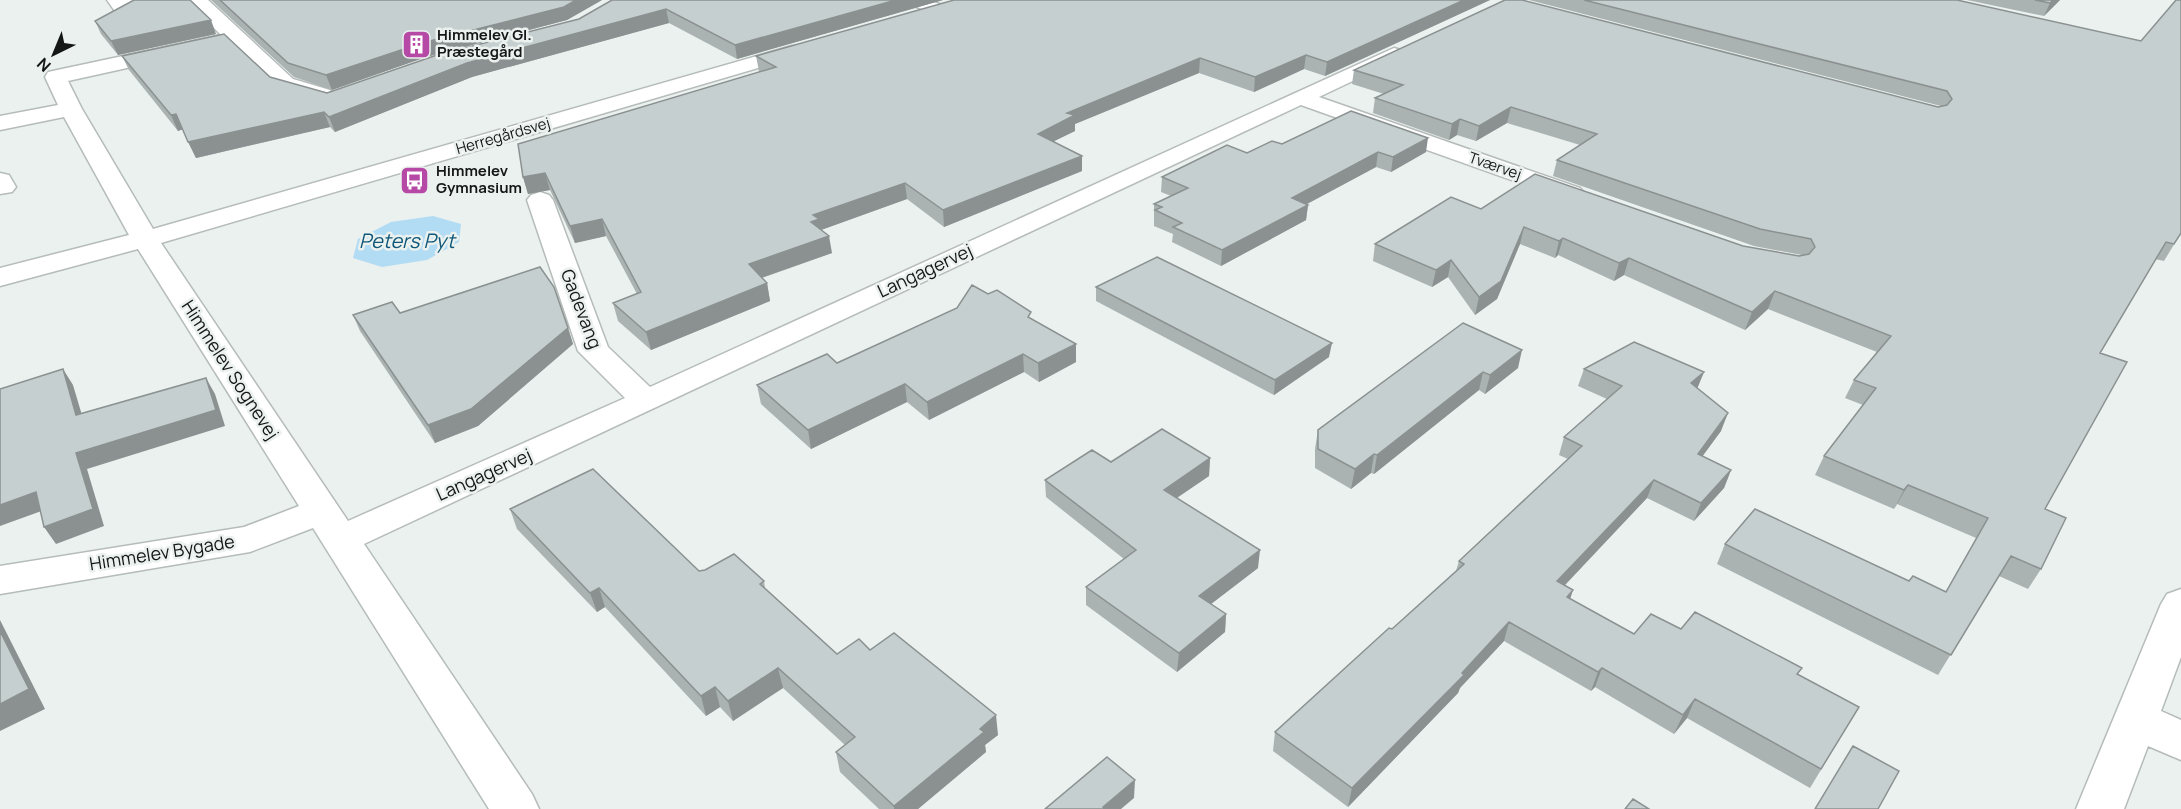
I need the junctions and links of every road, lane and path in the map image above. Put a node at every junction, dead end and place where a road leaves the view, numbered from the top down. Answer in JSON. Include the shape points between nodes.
{"nodes":[{"id":1,"x":116,"y":0,"type":"edge"},
{"id":2,"x":917,"y":0,"type":"edge"},
{"id":3,"x":904,"y":19,"type":"edge"},
{"id":4,"x":235,"y":38,"type":"junction"},
{"id":5,"x":1419,"y":42,"type":"edge"},
{"id":6,"x":824,"y":43,"type":"edge"},
{"id":7,"x":343,"y":95,"type":"edge"},
{"id":8,"x":1301,"y":98,"type":"junction"},
{"id":9,"x":71,"y":109,"type":"junction"},
{"id":10,"x":0,"y":123,"type":"edge"},
{"id":11,"x":540,"y":200,"type":"dead end"},
{"id":12,"x":1591,"y":200,"type":"edge"},
{"id":13,"x":146,"y":239,"type":"junction"},
{"id":14,"x":0,"y":276,"type":"edge"},
{"id":15,"x":646,"y":401,"type":"junction"},
{"id":16,"x":330,"y":526,"type":"junction"},
{"id":17,"x":0,"y":580,"type":"edge"},
{"id":18,"x":2181,"y":604,"type":"edge"},
{"id":19,"x":2135,"y":719,"type":"junction"},
{"id":20,"x":2181,"y":741,"type":"edge"},
{"id":21,"x":514,"y":809,"type":"edge"},
{"id":22,"x":2100,"y":809,"type":"edge"}],
"edges":[{"from":1,"to":4,"type":"street","via":[[121,6],[198,1]]},
{"from":2,"to":3,"type":"street","via":[[949,6]]},
{"from":4,"to":7,"type":"street","via":[[285,84],[332,99]]},
{"from":4,"to":9,"type":"street","name":"Himmelev Sognevej","via":[[56,77]]},
{"from":5,"to":8,"type":"street","name":"Langagervej"},
{"from":6,"to":13,"type":"street","name":"Herregårdsvej"},
{"from":8,"to":12,"type":"street","name":"Tværvej"},
{"from":8,"to":15,"type":"street","name":"Langagervej"},
{"from":9,"to":10,"type":"street"},
{"from":9,"to":13,"type":"street","name":"Himmelev Sognevej"},
{"from":11,"to":15,"type":"street","name":"Gadevang","via":[[594,351]]},
{"from":13,"to":14,"type":"street","name":"Herregårdsvej"},
{"from":13,"to":16,"type":"street","name":"Himmelev Sognevej"},
{"from":15,"to":16,"type":"street","name":"Langagervej"},
{"from":16,"to":17,"type":"street","name":"Himmelev Bygade"},
{"from":16,"to":21,"type":"street","name":"Himmelev Sognevej"},
{"from":18,"to":19,"type":"street"},
{"from":19,"to":20,"type":"street"},
{"from":19,"to":22,"type":"street"}]}
